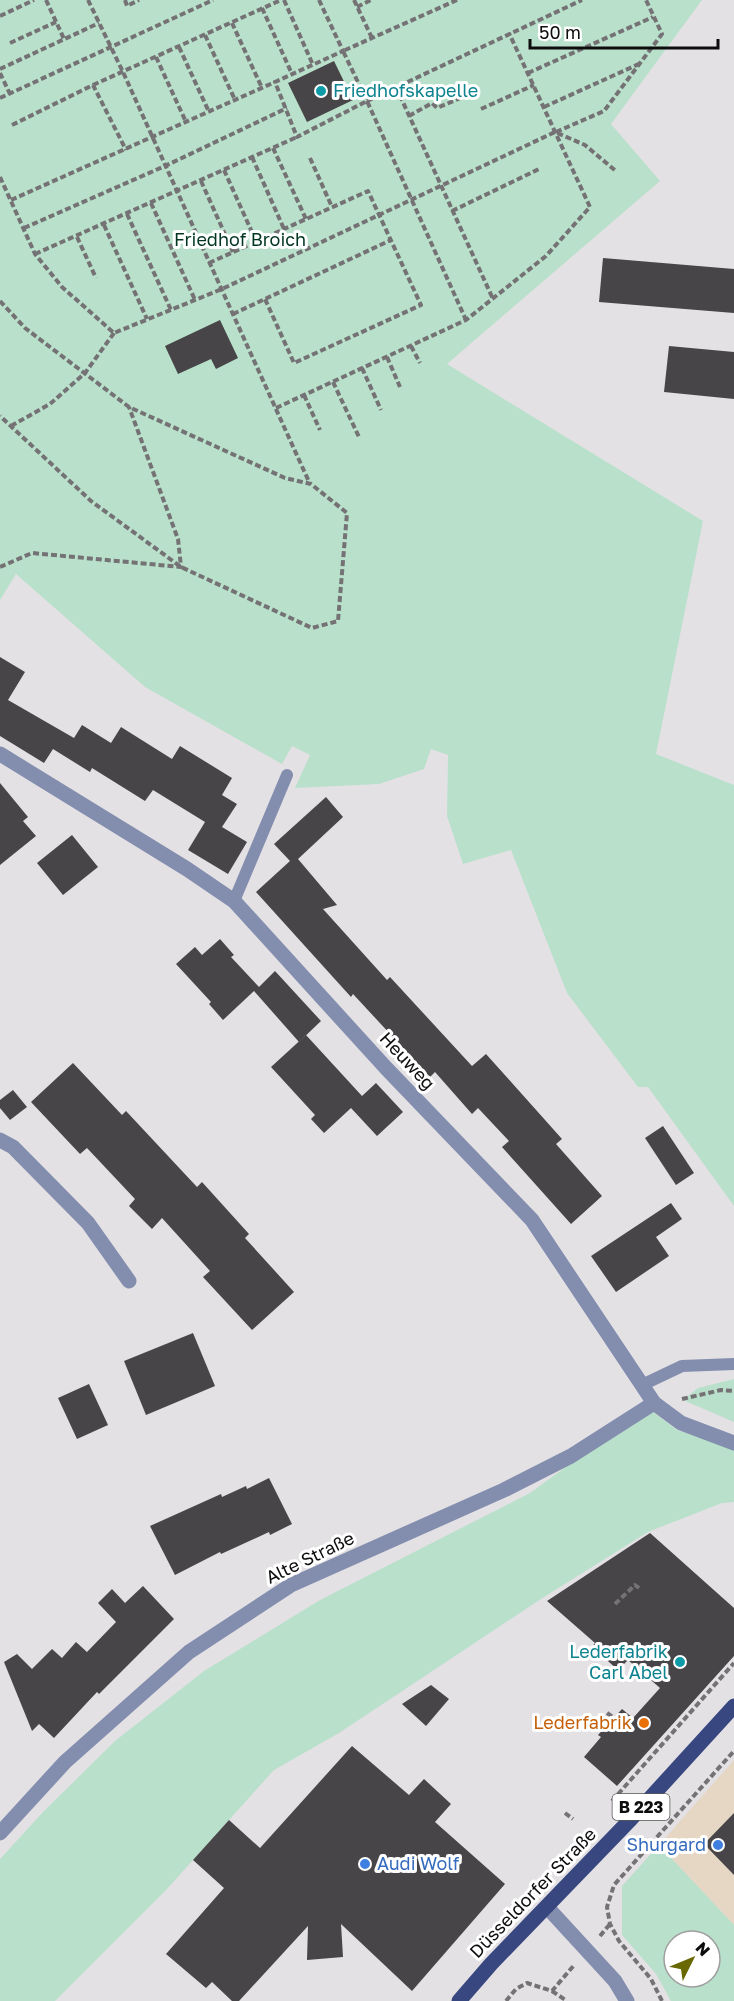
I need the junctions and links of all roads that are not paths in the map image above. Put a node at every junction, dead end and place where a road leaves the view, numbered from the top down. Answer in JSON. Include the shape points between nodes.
{"nodes":[{"id":1,"x":0,"y":754,"type":"edge"},
{"id":2,"x":287,"y":775,"type":"dead end"},
{"id":3,"x":234,"y":901,"type":"junction"},
{"id":4,"x":0,"y":1140,"type":"edge"},
{"id":5,"x":129,"y":1281,"type":"dead end"},
{"id":6,"x":734,"y":1364,"type":"edge"},
{"id":7,"x":642,"y":1385,"type":"junction"},
{"id":8,"x":654,"y":1403,"type":"junction"},
{"id":9,"x":734,"y":1443,"type":"edge"},
{"id":10,"x":734,"y":1706,"type":"edge"},
{"id":11,"x":0,"y":1833,"type":"edge"},
{"id":12,"x":547,"y":1907,"type":"junction"},
{"id":13,"x":459,"y":2001,"type":"edge"},
{"id":14,"x":627,"y":2001,"type":"edge"}],
"edges":[{"from":1,"to":3,"type":"street","name":"Heuweg"},
{"from":2,"to":3,"type":"lane"},
{"from":3,"to":7,"type":"street","name":"Heuweg","via":[[532,1220]]},
{"from":4,"to":5,"type":"street","via":[[13,1147],[88,1223]]},
{"from":6,"to":7,"type":"lane","via":[[682,1366]]},
{"from":7,"to":8,"type":"street","name":"Heuweg"},
{"from":8,"to":9,"type":"street","name":"Heuweg","via":[[681,1423]]},
{"from":8,"to":11,"type":"street","name":"Alte Straße","via":[[571,1456],[291,1586],[198,1646],[65,1762]]},
{"from":10,"to":12,"type":"main road","name":"Düsseldorfer Straße","number":"B 223"},
{"from":12,"to":13,"type":"main road","name":"Düsseldorfer Straße","number":"B 223"},
{"from":12,"to":14,"type":"street","via":[[615,1981]]}]}
